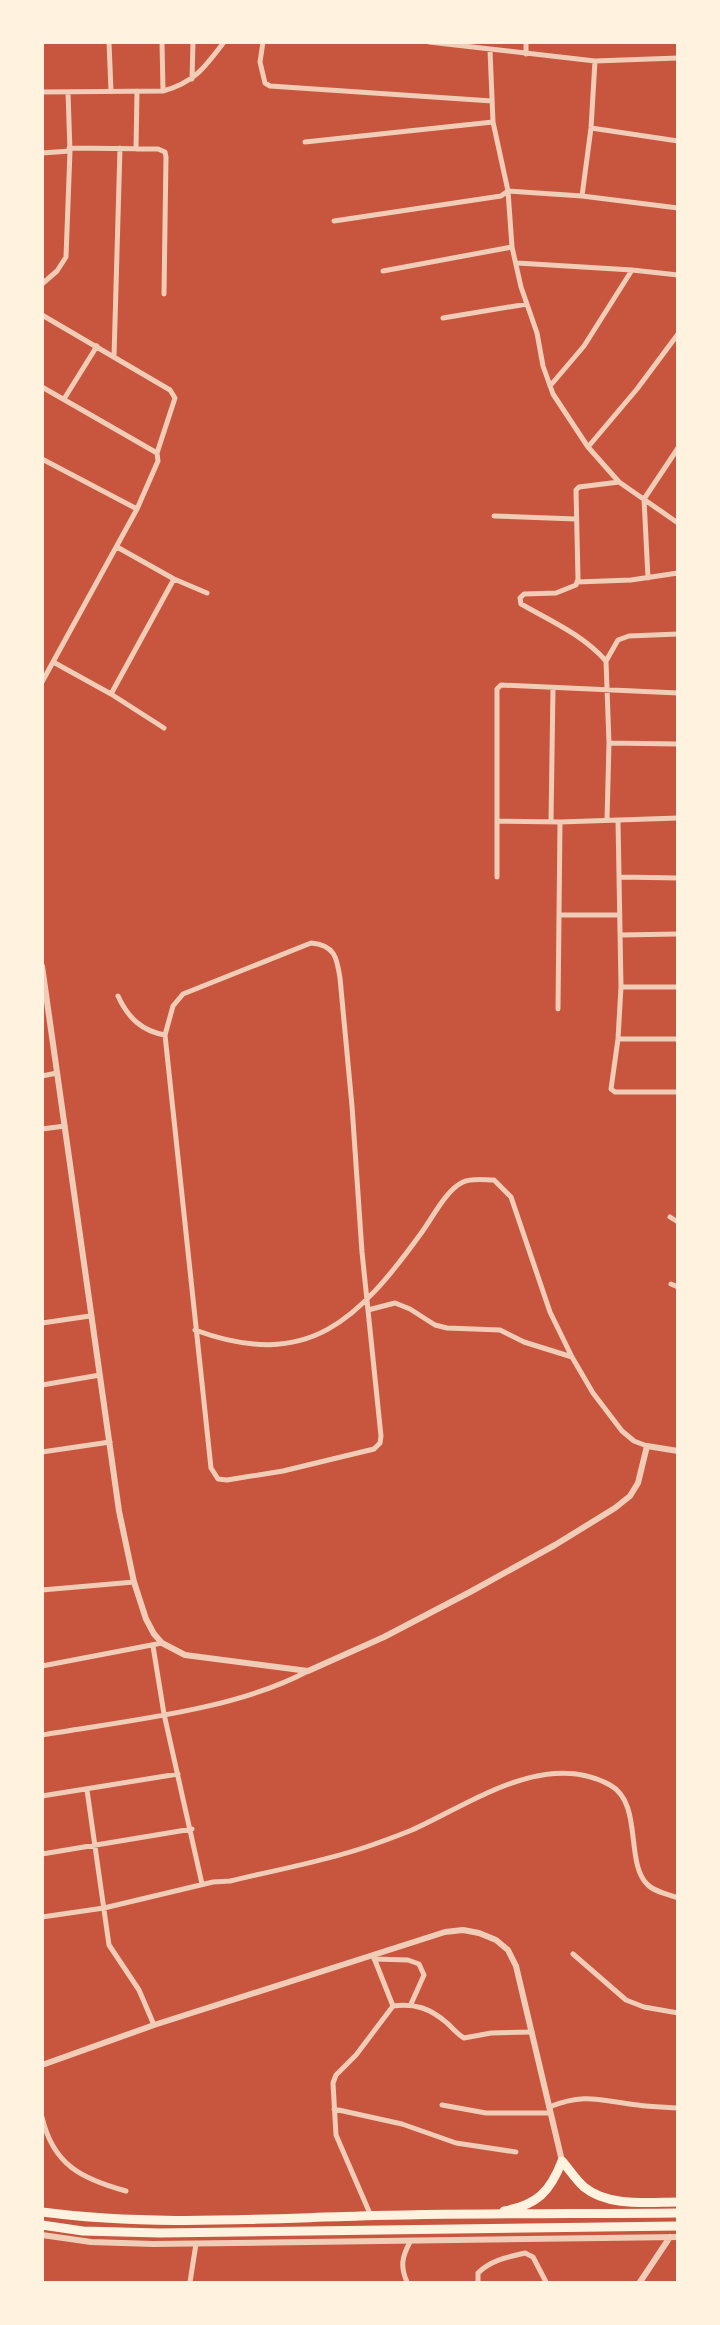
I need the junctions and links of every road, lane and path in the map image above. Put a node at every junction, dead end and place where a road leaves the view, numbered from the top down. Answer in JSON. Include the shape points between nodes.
{"nodes":[{"id":1,"x":108,"y":42,"type":"edge"},
{"id":2,"x":162,"y":42,"type":"edge"},
{"id":3,"x":193,"y":42,"type":"edge"},
{"id":4,"x":224,"y":42,"type":"edge"},
{"id":5,"x":263,"y":42,"type":"edge"},
{"id":6,"x":429,"y":42,"type":"edge"},
{"id":7,"x":526,"y":42,"type":"edge"},
{"id":8,"x":490,"y":50,"type":"junction"},
{"id":9,"x":526,"y":54,"type":"junction"},
{"id":10,"x":678,"y":58,"type":"edge"},
{"id":11,"x":595,"y":61,"type":"junction"},
{"id":12,"x":192,"y":79,"type":"junction"},
{"id":13,"x":111,"y":91,"type":"junction"},
{"id":14,"x":137,"y":91,"type":"junction"},
{"id":15,"x":163,"y":91,"type":"junction"},
{"id":16,"x":42,"y":92,"type":"edge"},
{"id":17,"x":68,"y":92,"type":"junction"},
{"id":18,"x":492,"y":101,"type":"junction"},
{"id":19,"x":493,"y":122,"type":"junction"},
{"id":20,"x":590,"y":128,"type":"junction"},
{"id":21,"x":678,"y":141,"type":"edge"},
{"id":22,"x":306,"y":142,"type":"dead end"},
{"id":23,"x":120,"y":148,"type":"junction"},
{"id":24,"x":69,"y":149,"type":"junction"},
{"id":25,"x":136,"y":149,"type":"junction"},
{"id":26,"x":42,"y":153,"type":"edge"},
{"id":27,"x":508,"y":192,"type":"junction"},
{"id":28,"x":582,"y":196,"type":"junction"},
{"id":29,"x":678,"y":208,"type":"edge"},
{"id":30,"x":334,"y":221,"type":"dead end"},
{"id":31,"x":512,"y":248,"type":"junction"},
{"id":32,"x":517,"y":263,"type":"junction"},
{"id":33,"x":632,"y":270,"type":"junction"},
{"id":34,"x":383,"y":271,"type":"dead end"},
{"id":35,"x":678,"y":275,"type":"edge"},
{"id":36,"x":42,"y":284,"type":"edge"},
{"id":37,"x":164,"y":294,"type":"dead end"},
{"id":38,"x":527,"y":304,"type":"junction"},
{"id":39,"x":42,"y":315,"type":"edge"},
{"id":40,"x":443,"y":318,"type":"dead end"},
{"id":41,"x":678,"y":334,"type":"edge"},
{"id":42,"x":97,"y":346,"type":"junction"},
{"id":43,"x":114,"y":357,"type":"junction"},
{"id":44,"x":550,"y":386,"type":"junction"},
{"id":45,"x":42,"y":387,"type":"edge"},
{"id":46,"x":64,"y":398,"type":"junction"},
{"id":47,"x":588,"y":447,"type":"junction"},
{"id":48,"x":678,"y":448,"type":"edge"},
{"id":49,"x":157,"y":454,"type":"junction"},
{"id":50,"x":42,"y":459,"type":"edge"},
{"id":51,"x":619,"y":482,"type":"junction"},
{"id":52,"x":644,"y":499,"type":"junction"},
{"id":53,"x":137,"y":510,"type":"junction"},
{"id":54,"x":494,"y":516,"type":"dead end"},
{"id":55,"x":576,"y":518,"type":"junction"},
{"id":56,"x":678,"y":523,"type":"edge"},
{"id":57,"x":117,"y":547,"type":"junction"},
{"id":58,"x":678,"y":573,"type":"edge"},
{"id":59,"x":648,"y":578,"type":"junction"},
{"id":60,"x":174,"y":579,"type":"junction"},
{"id":61,"x":577,"y":582,"type":"junction"},
{"id":62,"x":207,"y":593,"type":"dead end"},
{"id":63,"x":678,"y":634,"type":"edge"},
{"id":64,"x":606,"y":661,"type":"junction"},
{"id":65,"x":55,"y":663,"type":"junction"},
{"id":66,"x":42,"y":682,"type":"edge"},
{"id":67,"x":553,"y":688,"type":"junction"},
{"id":68,"x":607,"y":690,"type":"junction"},
{"id":69,"x":678,"y":693,"type":"edge"},
{"id":70,"x":112,"y":694,"type":"junction"},
{"id":71,"x":164,"y":728,"type":"dead end"},
{"id":72,"x":609,"y":743,"type":"junction"},
{"id":73,"x":678,"y":744,"type":"edge"},
{"id":74,"x":678,"y":818,"type":"edge"},
{"id":75,"x":607,"y":820,"type":"junction"},
{"id":76,"x":618,"y":820,"type":"junction"},
{"id":77,"x":498,"y":821,"type":"junction"},
{"id":78,"x":551,"y":821,"type":"junction"},
{"id":79,"x":560,"y":822,"type":"junction"},
{"id":80,"x":497,"y":877,"type":"dead end"},
{"id":81,"x":620,"y":877,"type":"junction"},
{"id":82,"x":678,"y":878,"type":"edge"},
{"id":83,"x":560,"y":915,"type":"junction"},
{"id":84,"x":619,"y":915,"type":"junction"},
{"id":85,"x":678,"y":934,"type":"edge"},
{"id":86,"x":620,"y":935,"type":"junction"},
{"id":87,"x":42,"y":966,"type":"edge"},
{"id":88,"x":620,"y":987,"type":"junction"},
{"id":89,"x":678,"y":987,"type":"edge"},
{"id":90,"x":118,"y":996,"type":"dead end"},
{"id":91,"x":46,"y":1010,"type":"edge"},
{"id":92,"x":558,"y":1010,"type":"dead end"},
{"id":93,"x":165,"y":1035,"type":"junction"},
{"id":94,"x":618,"y":1039,"type":"junction"},
{"id":95,"x":678,"y":1039,"type":"edge"},
{"id":96,"x":57,"y":1073,"type":"junction"},
{"id":97,"x":42,"y":1076,"type":"edge"},
{"id":98,"x":678,"y":1092,"type":"edge"},
{"id":99,"x":65,"y":1126,"type":"junction"},
{"id":100,"x":42,"y":1129,"type":"edge"},
{"id":101,"x":670,"y":1217,"type":"dead end"},
{"id":102,"x":678,"y":1222,"type":"edge"},
{"id":103,"x":671,"y":1284,"type":"dead end"},
{"id":104,"x":678,"y":1288,"type":"edge"},
{"id":105,"x":368,"y":1300,"type":"junction"},
{"id":106,"x":368,"y":1310,"type":"junction"},
{"id":107,"x":90,"y":1316,"type":"junction"},
{"id":108,"x":42,"y":1323,"type":"edge"},
{"id":109,"x":195,"y":1330,"type":"junction"},
{"id":110,"x":572,"y":1357,"type":"junction"},
{"id":111,"x":100,"y":1375,"type":"junction"},
{"id":112,"x":42,"y":1385,"type":"edge"},
{"id":113,"x":110,"y":1442,"type":"junction"},
{"id":114,"x":646,"y":1446,"type":"junction"},
{"id":115,"x":678,"y":1451,"type":"edge"},
{"id":116,"x":42,"y":1452,"type":"edge"},
{"id":117,"x":134,"y":1582,"type":"junction"},
{"id":118,"x":42,"y":1590,"type":"edge"},
{"id":119,"x":162,"y":1644,"type":"junction"},
{"id":120,"x":153,"y":1646,"type":"junction"},
{"id":121,"x":42,"y":1666,"type":"edge"},
{"id":122,"x":308,"y":1671,"type":"junction"},
{"id":123,"x":164,"y":1714,"type":"junction"},
{"id":124,"x":42,"y":1735,"type":"edge"},
{"id":125,"x":178,"y":1774,"type":"junction"},
{"id":126,"x":87,"y":1790,"type":"junction"},
{"id":127,"x":42,"y":1796,"type":"edge"},
{"id":128,"x":192,"y":1830,"type":"junction"},
{"id":129,"x":95,"y":1845,"type":"junction"},
{"id":130,"x":42,"y":1854,"type":"edge"},
{"id":131,"x":202,"y":1884,"type":"junction"},
{"id":132,"x":678,"y":1898,"type":"edge"},
{"id":133,"x":104,"y":1908,"type":"junction"},
{"id":134,"x":42,"y":1917,"type":"edge"},
{"id":135,"x":572,"y":1954,"type":"dead end"},
{"id":136,"x":373,"y":1956,"type":"junction"},
{"id":137,"x":411,"y":2004,"type":"junction"},
{"id":138,"x":393,"y":2006,"type":"junction"},
{"id":139,"x":678,"y":2013,"type":"edge"},
{"id":140,"x":154,"y":2024,"type":"junction"},
{"id":141,"x":532,"y":2032,"type":"junction"},
{"id":142,"x":42,"y":2065,"type":"edge"},
{"id":143,"x":442,"y":2104,"type":"dead end"},
{"id":144,"x":678,"y":2108,"type":"edge"},
{"id":145,"x":334,"y":2109,"type":"junction"},
{"id":146,"x":550,"y":2110,"type":"junction"},
{"id":147,"x":42,"y":2117,"type":"edge"},
{"id":148,"x":516,"y":2152,"type":"dead end"},
{"id":149,"x":562,"y":2161,"type":"junction"},
{"id":150,"x":126,"y":2191,"type":"dead end"},
{"id":151,"x":678,"y":2202,"type":"edge"},
{"id":152,"x":42,"y":2212,"type":"edge"},
{"id":153,"x":678,"y":2213,"type":"edge"},
{"id":154,"x":371,"y":2216,"type":"junction"},
{"id":155,"x":479,"y":2216,"type":"junction"},
{"id":156,"x":42,"y":2225,"type":"edge"},
{"id":157,"x":678,"y":2226,"type":"edge"},
{"id":158,"x":42,"y":2236,"type":"edge"},
{"id":159,"x":670,"y":2237,"type":"junction"},
{"id":160,"x":678,"y":2237,"type":"edge"},
{"id":161,"x":410,"y":2242,"type":"junction"},
{"id":162,"x":196,"y":2244,"type":"junction"},
{"id":163,"x":190,"y":2282,"type":"edge"},
{"id":164,"x":407,"y":2282,"type":"edge"},
{"id":165,"x":478,"y":2282,"type":"edge"},
{"id":166,"x":546,"y":2282,"type":"edge"},
{"id":167,"x":640,"y":2282,"type":"edge"}],
"edges":[{"from":1,"to":13,"type":"street"},
{"from":2,"to":15,"type":"street"},
{"from":3,"to":12,"type":"street"},
{"from":4,"to":12,"type":"street"},
{"from":5,"to":18,"type":"street","via":[[260,62],[265,83],[270,86]]},
{"from":6,"to":8,"type":"street"},
{"from":7,"to":9,"type":"street"},
{"from":8,"to":9,"type":"street"},
{"from":8,"to":18,"type":"street"},
{"from":9,"to":11,"type":"street"},
{"from":10,"to":11,"type":"street"},
{"from":11,"to":20,"type":"street"},
{"from":12,"to":15,"type":"street"},
{"from":13,"to":14,"type":"street"},
{"from":13,"to":17,"type":"street"},
{"from":14,"to":15,"type":"street"},
{"from":14,"to":25,"type":"street"},
{"from":16,"to":17,"type":"street"},
{"from":17,"to":24,"type":"street"},
{"from":18,"to":19,"type":"street"},
{"from":19,"to":22,"type":"street"},
{"from":19,"to":27,"type":"street"},
{"from":20,"to":21,"type":"street"},
{"from":20,"to":28,"type":"street"},
{"from":23,"to":24,"type":"street"},
{"from":23,"to":25,"type":"street"},
{"from":23,"to":43,"type":"street"},
{"from":24,"to":26,"type":"street"},
{"from":24,"to":36,"type":"street","via":[[66,257],[57,271]]},
{"from":25,"to":37,"type":"street","via":[[158,149],[166,157]]},
{"from":27,"to":28,"type":"street"},
{"from":27,"to":30,"type":"street","via":[[501,196]]},
{"from":27,"to":31,"type":"street"},
{"from":28,"to":29,"type":"street"},
{"from":31,"to":32,"type":"street"},
{"from":31,"to":34,"type":"street"},
{"from":32,"to":33,"type":"street"},
{"from":32,"to":38,"type":"street"},
{"from":33,"to":35,"type":"street"},
{"from":33,"to":44,"type":"street","via":[[584,346]]},
{"from":38,"to":40,"type":"street"},
{"from":38,"to":44,"type":"street"},
{"from":39,"to":42,"type":"street"},
{"from":41,"to":47,"type":"street","via":[[638,389]]},
{"from":42,"to":43,"type":"street"},
{"from":42,"to":46,"type":"street"},
{"from":43,"to":49,"type":"street","via":[[170,390],[175,398]]},
{"from":44,"to":47,"type":"street"},
{"from":45,"to":46,"type":"street"},
{"from":46,"to":49,"type":"street"},
{"from":47,"to":51,"type":"street"},
{"from":48,"to":52,"type":"street"},
{"from":49,"to":53,"type":"street","via":[[158,461]]},
{"from":50,"to":53,"type":"street"},
{"from":51,"to":52,"type":"street"},
{"from":51,"to":55,"type":"street","via":[[579,487],[575,495]]},
{"from":52,"to":56,"type":"street"},
{"from":52,"to":59,"type":"street"},
{"from":53,"to":57,"type":"street"},
{"from":54,"to":55,"type":"street"},
{"from":55,"to":61,"type":"street"},
{"from":57,"to":60,"type":"street"},
{"from":57,"to":65,"type":"street"},
{"from":58,"to":59,"type":"street"},
{"from":59,"to":61,"type":"street"},
{"from":60,"to":62,"type":"street"},
{"from":60,"to":70,"type":"street"},
{"from":61,"to":64,"type":"street","via":[[566,591],[524,594],[520,598],[521,604],[569,631]]},
{"from":63,"to":64,"type":"street","via":[[629,636],[618,640]]},
{"from":64,"to":68,"type":"street"},
{"from":65,"to":66,"type":"street"},
{"from":65,"to":70,"type":"street"},
{"from":67,"to":68,"type":"street"},
{"from":67,"to":77,"type":"street","via":[[501,685],[497,689]]},
{"from":67,"to":78,"type":"street"},
{"from":68,"to":69,"type":"street"},
{"from":68,"to":72,"type":"street"},
{"from":70,"to":71,"type":"street"},
{"from":72,"to":73,"type":"street"},
{"from":72,"to":75,"type":"street"},
{"from":74,"to":76,"type":"street"},
{"from":75,"to":76,"type":"street"},
{"from":75,"to":79,"type":"street"},
{"from":76,"to":81,"type":"street"},
{"from":77,"to":78,"type":"street"},
{"from":77,"to":80,"type":"street"},
{"from":78,"to":79,"type":"street"},
{"from":79,"to":83,"type":"street"},
{"from":81,"to":82,"type":"street"},
{"from":81,"to":84,"type":"street"},
{"from":83,"to":84,"type":"street"},
{"from":83,"to":92,"type":"street"},
{"from":84,"to":86,"type":"street"},
{"from":85,"to":86,"type":"street"},
{"from":86,"to":88,"type":"street"},
{"from":87,"to":91,"type":"street"},
{"from":88,"to":89,"type":"street"},
{"from":88,"to":94,"type":"street"},
{"from":90,"to":93,"type":"street","via":[[133,1020],[150,1032]]},
{"from":91,"to":96,"type":"street"},
{"from":93,"to":105,"type":"street","via":[[173,1006],[183,994],[311,944],[322,944],[331,949],[337,959],[340,978]]},
{"from":93,"to":109,"type":"street"},
{"from":94,"to":95,"type":"street"},
{"from":94,"to":98,"type":"street","via":[[611,1089],[616,1092]]},
{"from":96,"to":97,"type":"street"},
{"from":96,"to":99,"type":"street"},
{"from":99,"to":100,"type":"street"},
{"from":99,"to":107,"type":"street"},
{"from":101,"to":102,"type":"street"},
{"from":103,"to":104,"type":"street"},
{"from":105,"to":106,"type":"street"},
{"from":105,"to":109,"type":"street","via":[[337,1325],[311,1339],[284,1346],[217,1338]]},
{"from":105,"to":110,"type":"street","via":[[449,1194],[462,1182],[494,1180],[511,1197],[550,1312]]},
{"from":106,"to":109,"type":"street","via":[[380,1443],[374,1449],[283,1471],[227,1480],[218,1478],[212,1468]]},
{"from":106,"to":110,"type":"street","via":[[395,1303],[435,1325],[500,1330],[524,1342]]},
{"from":107,"to":108,"type":"street"},
{"from":107,"to":111,"type":"street"},
{"from":110,"to":114,"type":"street","via":[[622,1432]]},
{"from":111,"to":112,"type":"street"},
{"from":111,"to":113,"type":"street"},
{"from":113,"to":116,"type":"street"},
{"from":113,"to":117,"type":"street","via":[[119,1511]]},
{"from":114,"to":115,"type":"street"},
{"from":114,"to":122,"type":"street","via":[[638,1483],[630,1496],[615,1508],[470,1592],[384,1637]]},
{"from":117,"to":118,"type":"street"},
{"from":117,"to":119,"type":"street","via":[[146,1619]]},
{"from":119,"to":120,"type":"street"},
{"from":119,"to":122,"type":"street","via":[[185,1655]]},
{"from":120,"to":121,"type":"street"},
{"from":120,"to":123,"type":"street"},
{"from":122,"to":123,"type":"street","via":[[289,1682],[230,1700]]},
{"from":123,"to":124,"type":"street"},
{"from":123,"to":125,"type":"street"},
{"from":125,"to":126,"type":"street"},
{"from":125,"to":128,"type":"street"},
{"from":126,"to":127,"type":"street"},
{"from":126,"to":129,"type":"street"},
{"from":128,"to":129,"type":"street"},
{"from":128,"to":131,"type":"street"},
{"from":129,"to":130,"type":"street"},
{"from":129,"to":133,"type":"street"},
{"from":131,"to":132,"type":"street","via":[[230,1881],[363,1848],[411,1830],[502,1785],[538,1775],[573,1774],[593,1776],[620,1792],[628,1810],[640,1874],[652,1889]]},
{"from":131,"to":133,"type":"street"},
{"from":133,"to":134,"type":"street"},
{"from":133,"to":140,"type":"street","via":[[108,1945],[139,1990]]},
{"from":135,"to":139,"type":"street","via":[[626,2000]]},
{"from":136,"to":137,"type":"street","via":[[419,1964],[424,1975]]},
{"from":136,"to":138,"type":"street"},
{"from":136,"to":140,"type":"street"},
{"from":136,"to":141,"type":"street","via":[[444,1932],[463,1930],[496,1940],[508,1950],[516,1966]]},
{"from":137,"to":138,"type":"street"},
{"from":137,"to":141,"type":"street","via":[[445,2021],[464,2038],[491,2033]]},
{"from":138,"to":145,"type":"street","via":[[356,2055],[336,2075],[333,2083]]},
{"from":140,"to":142,"type":"street"},
{"from":141,"to":146,"type":"street"},
{"from":143,"to":146,"type":"street","via":[[486,2113]]},
{"from":144,"to":146,"type":"street","via":[[593,2097],[573,2099]]},
{"from":145,"to":148,"type":"street","via":[[402,2124],[456,2143]]},
{"from":145,"to":154,"type":"street","via":[[336,2135]]},
{"from":146,"to":149,"type":"street"},
{"from":147,"to":150,"type":"street","via":[[50,2143],[68,2166],[102,2184]]},
{"from":149,"to":151,"type":"highway","via":[[585,2187],[602,2198]]},
{"from":149,"to":155,"type":"highway","via":[[541,2196],[519,2208]]},
{"from":152,"to":154,"type":"highway","via":[[88,2218],[170,2221]]},
{"from":153,"to":155,"type":"highway"},
{"from":154,"to":155,"type":"highway"},
{"from":156,"to":157,"type":"highway","via":[[83,2231],[160,2233]]},
{"from":158,"to":162,"type":"street","via":[[91,2242]]},
{"from":159,"to":160,"type":"street"},
{"from":159,"to":161,"type":"street"},
{"from":159,"to":167,"type":"street"},
{"from":161,"to":162,"type":"street"},
{"from":161,"to":164,"type":"street","via":[[401,2269]]},
{"from":162,"to":163,"type":"street"},
{"from":165,"to":166,"type":"street","via":[[478,2273],[485,2266],[526,2253],[533,2257]]}]}
